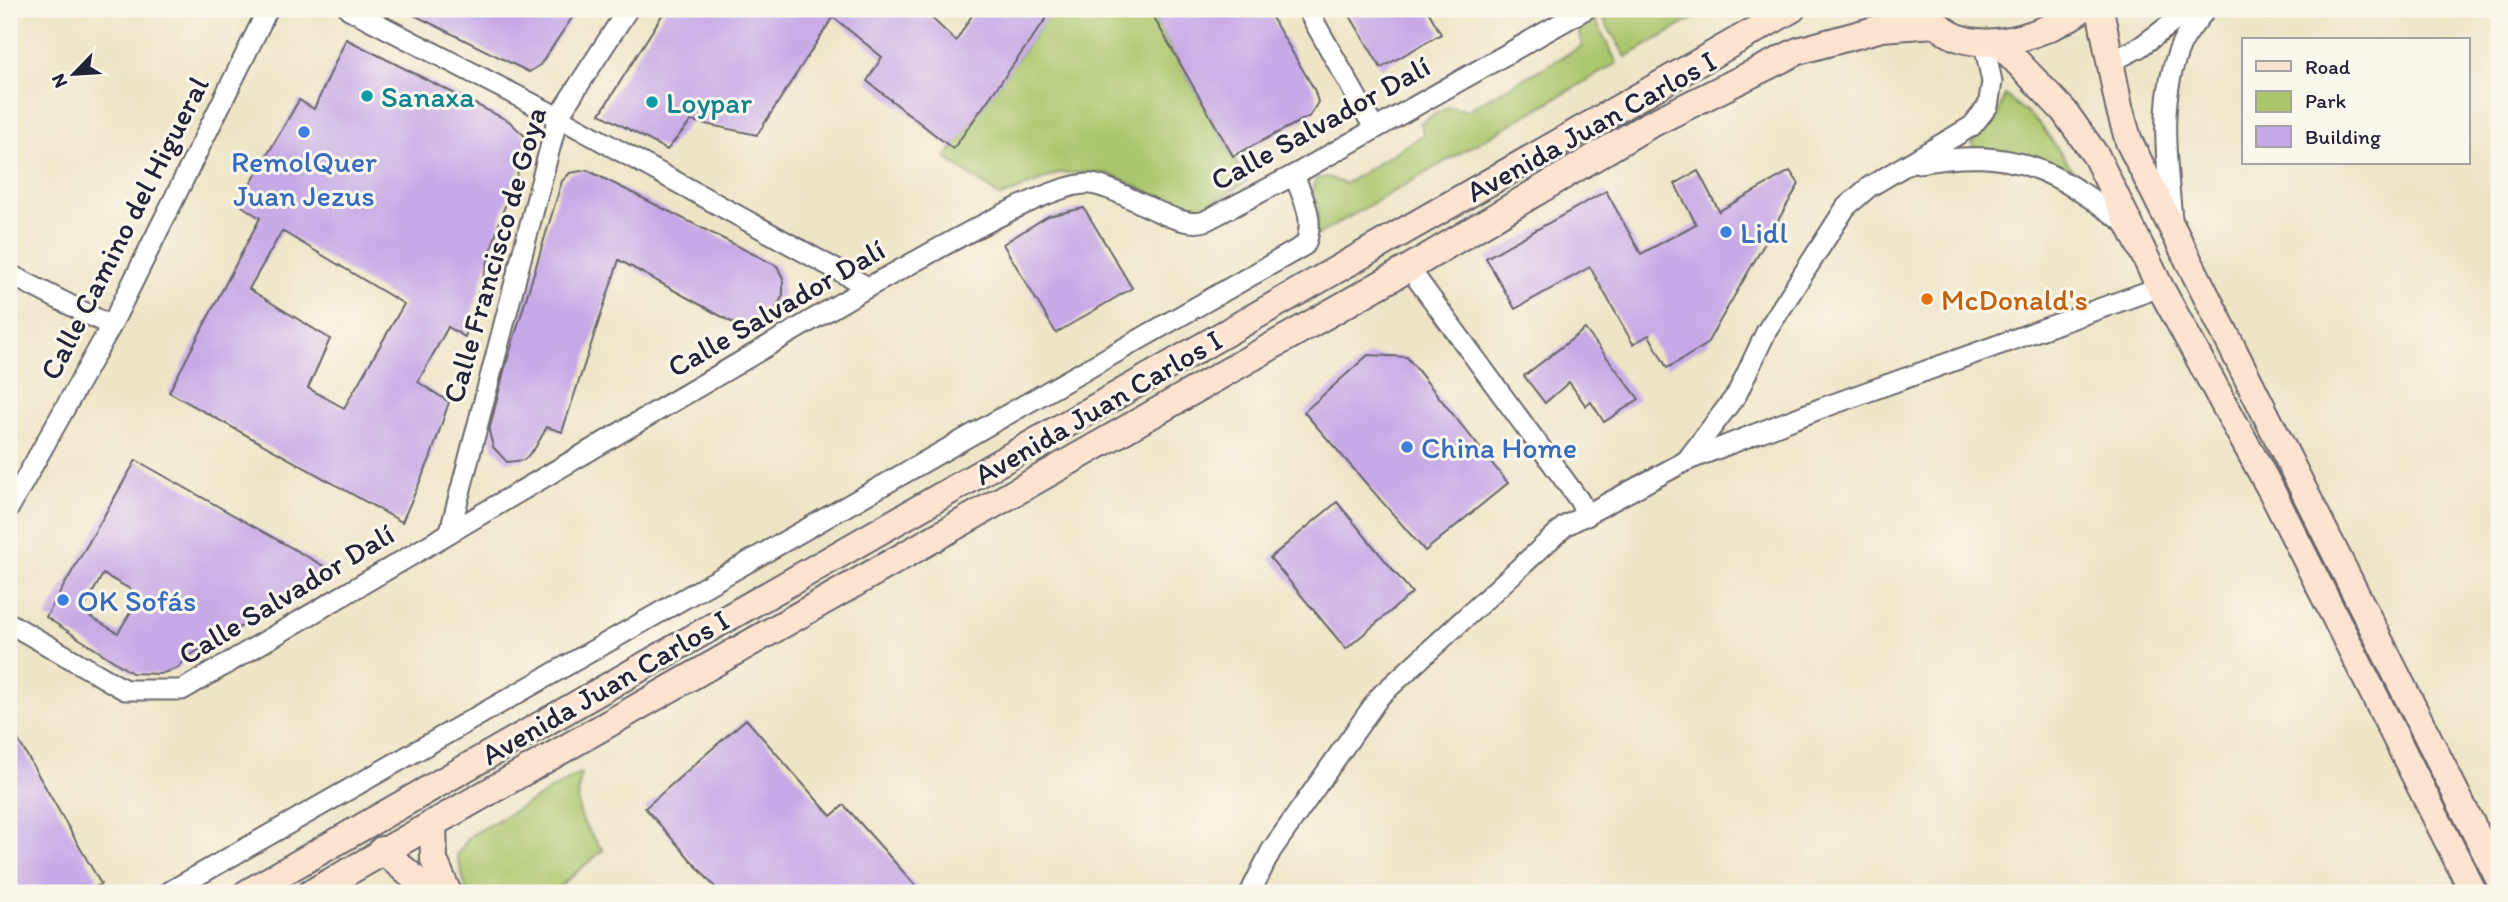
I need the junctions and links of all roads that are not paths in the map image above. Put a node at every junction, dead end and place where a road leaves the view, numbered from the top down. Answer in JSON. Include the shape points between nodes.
{"nodes":[{"id":1,"x":268,"y":9,"type":"edge"},
{"id":2,"x":349,"y":9,"type":"edge"},
{"id":3,"x":628,"y":9,"type":"edge"},
{"id":4,"x":1307,"y":9,"type":"edge"},
{"id":5,"x":1586,"y":9,"type":"edge"},
{"id":6,"x":1792,"y":9,"type":"edge"},
{"id":7,"x":2082,"y":9,"type":"edge"},
{"id":8,"x":2100,"y":9,"type":"edge"},
{"id":9,"x":2191,"y":9,"type":"edge"},
{"id":10,"x":2206,"y":9,"type":"edge"},
{"id":11,"x":1931,"y":16,"type":"edge"},
{"id":12,"x":1991,"y":43,"type":"junction"},
{"id":13,"x":2111,"y":62,"type":"junction"},
{"id":14,"x":558,"y":117,"type":"junction"},
{"id":15,"x":1374,"y":128,"type":"junction"},
{"id":16,"x":1908,"y":165,"type":"junction"},
{"id":17,"x":1294,"y":176,"type":"junction"},
{"id":18,"x":2131,"y":227,"type":"junction"},
{"id":19,"x":2173,"y":230,"type":"junction"},
{"id":20,"x":1409,"y":268,"type":"junction"},
{"id":21,"x":9,"y":274,"type":"edge"},
{"id":22,"x":868,"y":287,"type":"junction"},
{"id":23,"x":2160,"y":287,"type":"junction"},
{"id":24,"x":111,"y":326,"type":"junction"},
{"id":25,"x":1686,"y":461,"type":"junction"},
{"id":26,"x":10,"y":501,"type":"edge"},
{"id":27,"x":1587,"y":516,"type":"junction"},
{"id":28,"x":450,"y":531,"type":"junction"},
{"id":29,"x":9,"y":623,"type":"edge"},
{"id":30,"x":433,"y":824,"type":"junction"},
{"id":31,"x":382,"y":850,"type":"junction"},
{"id":32,"x":2499,"y":879,"type":"edge"},
{"id":33,"x":167,"y":893,"type":"edge"},
{"id":34,"x":247,"y":893,"type":"edge"},
{"id":35,"x":311,"y":893,"type":"edge"},
{"id":36,"x":431,"y":893,"type":"edge"},
{"id":37,"x":448,"y":893,"type":"edge"},
{"id":38,"x":1250,"y":893,"type":"edge"},
{"id":39,"x":2474,"y":893,"type":"edge"}],
"edges":[{"from":1,"to":24,"type":"street","name":"Calle Camino del Higueral"},
{"from":2,"to":14,"type":"street"},
{"from":3,"to":14,"type":"street","name":"Calle Francisco de Goya"},
{"from":4,"to":15,"type":"street"},
{"from":5,"to":15,"type":"street","name":"Calle Salvador Dalí"},
{"from":6,"to":34,"type":"street","name":"Avenida Juan Carlos I"},
{"from":7,"to":12,"type":"street","via":[[2035,34]]},
{"from":8,"to":13,"type":"street"},
{"from":9,"to":13,"type":"street","via":[[2140,47]]},
{"from":10,"to":19,"type":"street","via":[[2182,43],[2167,104]]},
{"from":11,"to":12,"type":"street","via":[[1964,38]]},
{"from":11,"to":20,"type":"street","name":"Avenida Juan Carlos I","via":[[1798,51],[1647,126]]},
{"from":12,"to":16,"type":"street","via":[[1988,106],[1972,126]]},
{"from":12,"to":18,"type":"street","via":[[2064,111],[2096,156]]},
{"from":13,"to":19,"type":"street","via":[[2129,142]]},
{"from":14,"to":22,"type":"street"},
{"from":14,"to":28,"type":"street","name":"Calle Francisco de Goya"},
{"from":15,"to":17,"type":"street","name":"Calle Salvador Dalí"},
{"from":16,"to":18,"type":"street","via":[[1971,156],[2008,159],[2050,172]]},
{"from":16,"to":25,"type":"street","via":[[1869,187],[1846,207],[1766,332],[1737,394]]},
{"from":17,"to":22,"type":"street","name":"Calle Salvador Dalí","via":[[1194,225],[1126,195],[1090,184],[1070,186],[982,225]]},
{"from":17,"to":33,"type":"street","via":[[1308,210],[1310,228],[1305,245]]},
{"from":18,"to":23,"type":"street"},
{"from":19,"to":32,"type":"street"},
{"from":20,"to":27,"type":"street"},
{"from":20,"to":30,"type":"street","name":"Avenida Juan Carlos I"},
{"from":21,"to":24,"type":"street"},
{"from":22,"to":28,"type":"street","name":"Calle Salvador Dalí"},
{"from":23,"to":25,"type":"street"},
{"from":23,"to":39,"type":"street","via":[[2271,490]]},
{"from":24,"to":26,"type":"street","name":"Calle Camino del Higueral"},
{"from":25,"to":27,"type":"street"},
{"from":27,"to":38,"type":"street","via":[[1565,526],[1380,696],[1271,851]]},
{"from":28,"to":29,"type":"street","name":"Calle Salvador Dalí","via":[[183,690],[125,690]]},
{"from":30,"to":31,"type":"street","name":"Avenida Juan Carlos I"},
{"from":30,"to":37,"type":"street","via":[[433,860]]},
{"from":31,"to":35,"type":"street","name":"Avenida Juan Carlos I"},
{"from":31,"to":36,"type":"street"}]}
